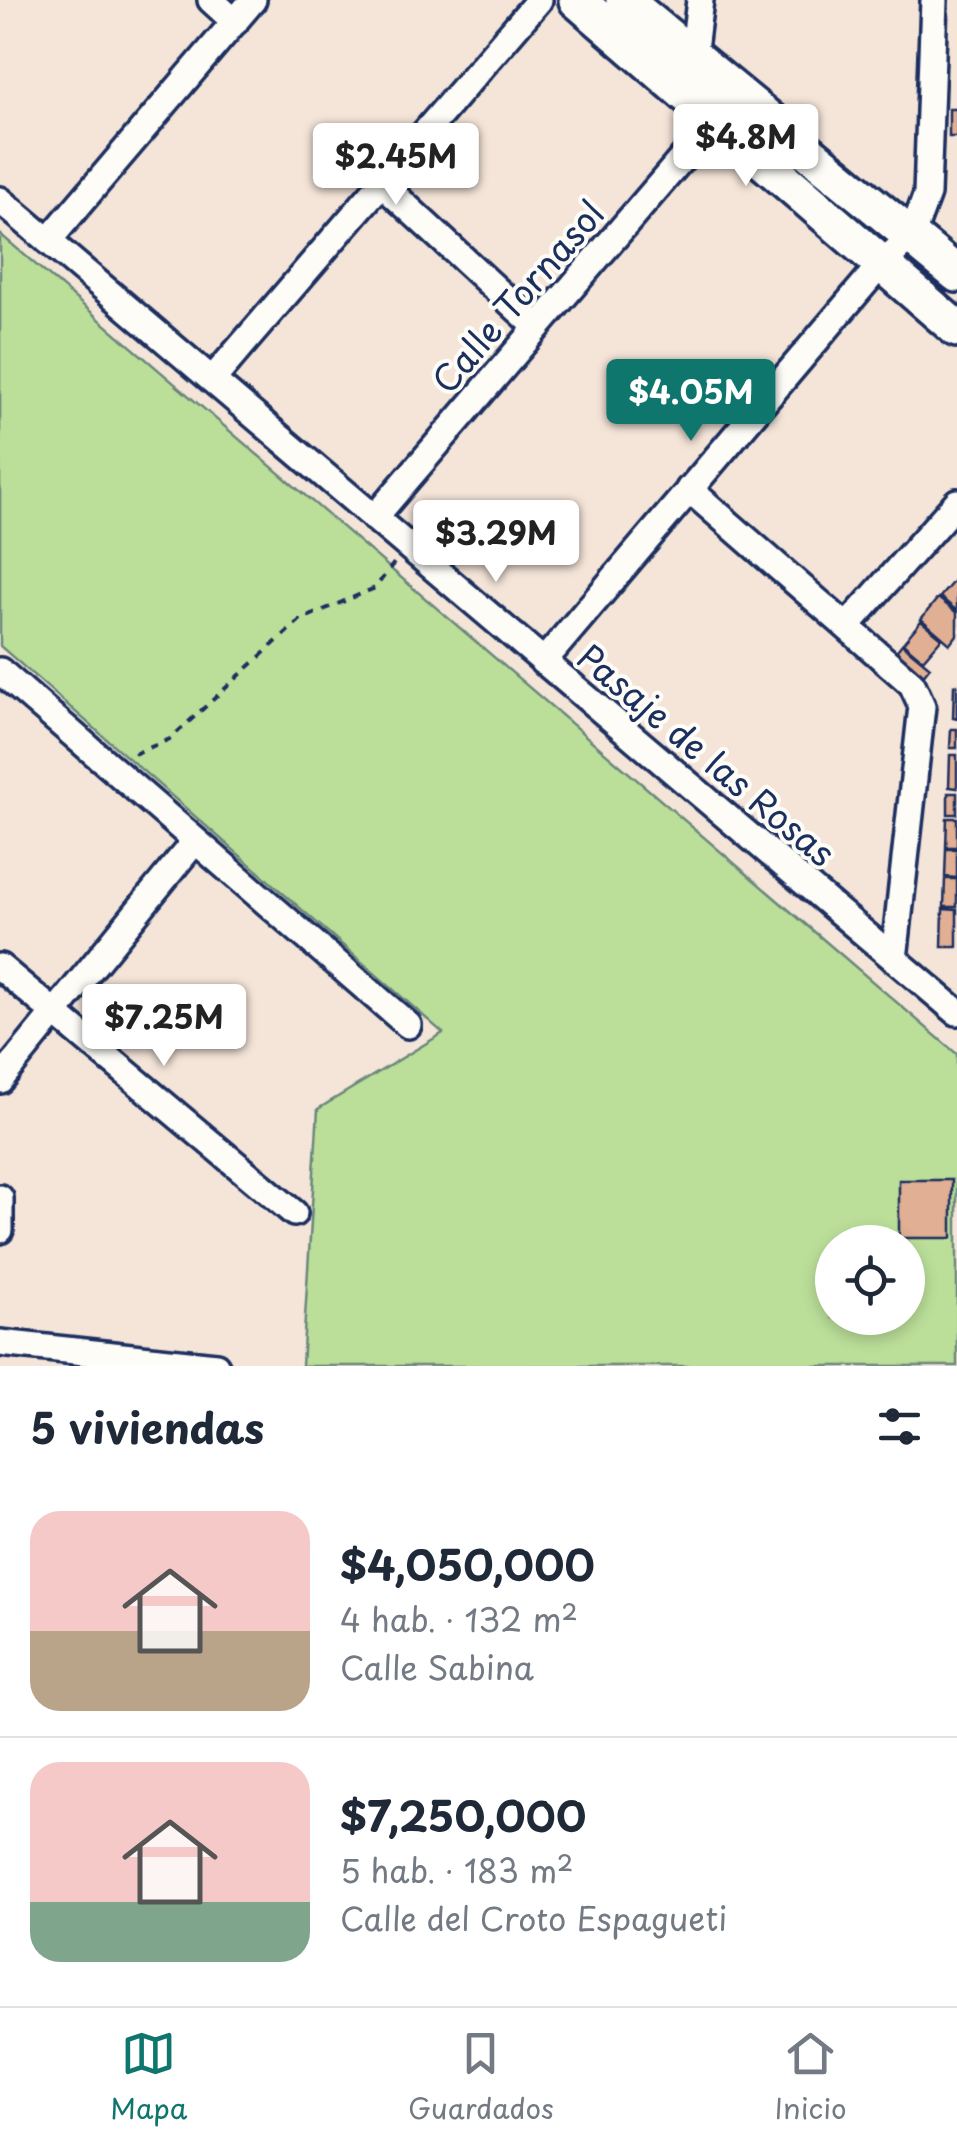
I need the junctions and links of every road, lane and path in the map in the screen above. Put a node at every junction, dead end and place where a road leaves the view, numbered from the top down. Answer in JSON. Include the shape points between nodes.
{"nodes":[{"id":1,"x":211,"y":0,"type":"edge"},
{"id":2,"x":253,"y":0,"type":"edge"},
{"id":3,"x":539,"y":0,"type":"edge"},
{"id":4,"x":577,"y":0,"type":"edge"},
{"id":5,"x":624,"y":0,"type":"edge"},
{"id":6,"x":700,"y":0,"type":"edge"},
{"id":7,"x":934,"y":0,"type":"edge"},
{"id":8,"x":235,"y":22,"type":"junction"},
{"id":9,"x":945,"y":51,"type":"edge"},
{"id":10,"x":683,"y":71,"type":"junction"},
{"id":11,"x":715,"y":120,"type":"junction"},
{"id":12,"x":381,"y":183,"type":"junction"},
{"id":13,"x":0,"y":200,"type":"edge"},
{"id":14,"x":911,"y":238,"type":"junction"},
{"id":15,"x":48,"y":242,"type":"junction"},
{"id":16,"x":882,"y":263,"type":"junction"},
{"id":17,"x":957,"y":274,"type":"edge"},
{"id":18,"x":536,"y":326,"type":"junction"},
{"id":19,"x":957,"y":329,"type":"edge"},
{"id":20,"x":212,"y":380,"type":"junction"},
{"id":21,"x":689,"y":489,"type":"junction"},
{"id":22,"x":957,"y":502,"type":"edge"},
{"id":23,"x":374,"y":518,"type":"junction"},
{"id":24,"x":407,"y":546,"type":"junction"},
{"id":25,"x":848,"y":625,"type":"junction"},
{"id":26,"x":543,"y":662,"type":"junction"},
{"id":27,"x":0,"y":671,"type":"edge"},
{"id":28,"x":118,"y":773,"type":"junction"},
{"id":29,"x":195,"y":841,"type":"junction"},
{"id":30,"x":894,"y":958,"type":"junction"},
{"id":31,"x":0,"y":967,"type":"edge"},
{"id":32,"x":957,"y":1012,"type":"edge"},
{"id":33,"x":56,"y":1014,"type":"junction"},
{"id":34,"x":408,"y":1025,"type":"dead end"},
{"id":35,"x":0,"y":1080,"type":"edge"},
{"id":36,"x":0,"y":1198,"type":"edge"},
{"id":37,"x":294,"y":1213,"type":"dead end"},
{"id":38,"x":0,"y":1230,"type":"edge"},
{"id":39,"x":2,"y":1337,"type":"edge"},
{"id":40,"x":216,"y":1366,"type":"edge"}],
"edges":[{"from":1,"to":8,"type":"street"},
{"from":2,"to":8,"type":"street"},
{"from":3,"to":12,"type":"street"},
{"from":4,"to":10,"type":"street"},
{"from":5,"to":10,"type":"street"},
{"from":6,"to":10,"type":"street"},
{"from":7,"to":9,"type":"street"},
{"from":8,"to":15,"type":"street"},
{"from":9,"to":14,"type":"street","via":[[927,194]]},
{"from":10,"to":11,"type":"street"},
{"from":10,"to":14,"type":"street"},
{"from":11,"to":16,"type":"street"},
{"from":11,"to":18,"type":"street","name":"Calle Tornasol"},
{"from":12,"to":18,"type":"street"},
{"from":12,"to":20,"type":"street"},
{"from":13,"to":15,"type":"street","name":"Pasaje de las Rosas"},
{"from":14,"to":16,"type":"street"},
{"from":14,"to":17,"type":"street"},
{"from":15,"to":20,"type":"street","name":"Pasaje de las Rosas"},
{"from":16,"to":19,"type":"street"},
{"from":16,"to":21,"type":"street"},
{"from":18,"to":23,"type":"street","name":"Calle Tornasol"},
{"from":20,"to":23,"type":"street","name":"Pasaje de las Rosas"},
{"from":21,"to":25,"type":"street"},
{"from":21,"to":26,"type":"street"},
{"from":22,"to":25,"type":"street"},
{"from":23,"to":24,"type":"street","name":"Pasaje de las Rosas"},
{"from":24,"to":26,"type":"street","name":"Pasaje de las Rosas"},
{"from":24,"to":28,"type":"path","via":[[374,588],[300,620],[170,740],[136,751]]},
{"from":25,"to":30,"type":"street","via":[[912,684],[922,706]]},
{"from":26,"to":30,"type":"street","name":"Pasaje de las Rosas"},
{"from":27,"to":28,"type":"street"},
{"from":28,"to":29,"type":"street"},
{"from":29,"to":33,"type":"street"},
{"from":29,"to":34,"type":"street"},
{"from":30,"to":32,"type":"street","name":"Pasaje de las Rosas"},
{"from":31,"to":33,"type":"street"},
{"from":33,"to":35,"type":"street"},
{"from":33,"to":37,"type":"street"},
{"from":36,"to":38,"type":"street"},
{"from":39,"to":40,"type":"street"}]}
